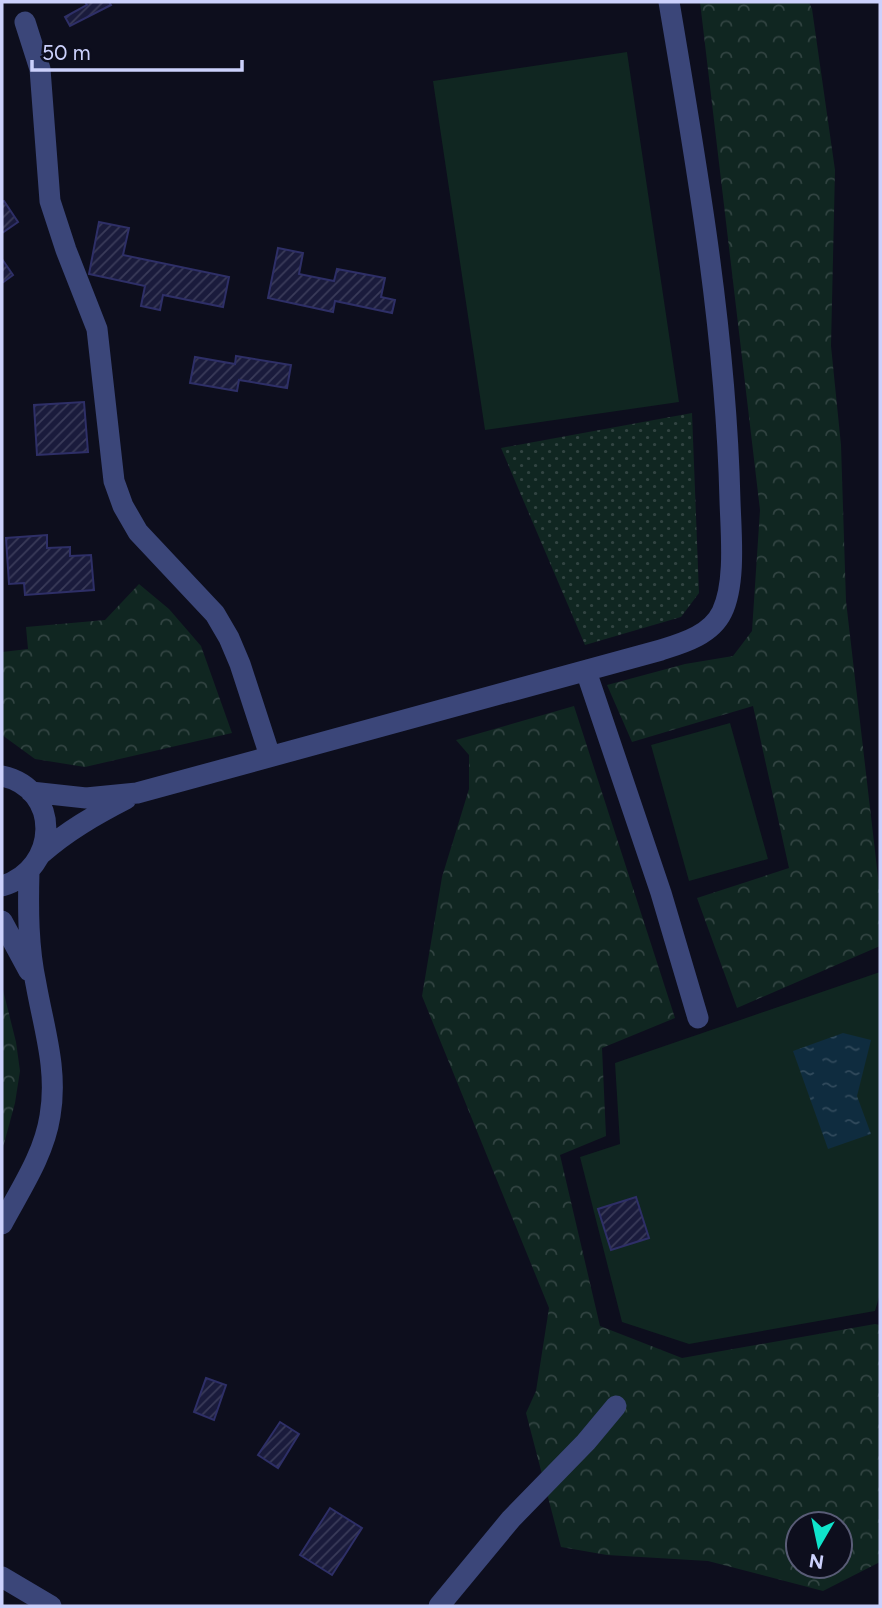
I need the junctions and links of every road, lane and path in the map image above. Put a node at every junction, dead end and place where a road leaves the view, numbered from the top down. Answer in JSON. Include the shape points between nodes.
{"nodes":[{"id":1,"x":669,"y":2,"type":"edge"},
{"id":2,"x":25,"y":22,"type":"dead end"},
{"id":3,"x":586,"y":671,"type":"junction"},
{"id":4,"x":270,"y":756,"type":"junction"},
{"id":5,"x":3,"y":776,"type":"edge"},
{"id":6,"x":30,"y":792,"type":"junction"},
{"id":7,"x":137,"y":793,"type":"junction"},
{"id":8,"x":35,"y":863,"type":"junction"},
{"id":9,"x":2,"y":886,"type":"edge"},
{"id":10,"x":2,"y":921,"type":"edge"},
{"id":11,"x":35,"y":982,"type":"junction"},
{"id":12,"x":698,"y":1018,"type":"dead end"},
{"id":13,"x":2,"y":1224,"type":"edge"},
{"id":14,"x":616,"y":1406,"type":"dead end"},
{"id":15,"x":2,"y":1577,"type":"edge"},
{"id":16,"x":51,"y":1606,"type":"edge"},
{"id":17,"x":439,"y":1606,"type":"edge"}],
"edges":[{"from":1,"to":3,"type":"street","via":[[723,360],[729,428],[729,591],[722,614],[690,640]]},
{"from":2,"to":4,"type":"street","via":[[40,69],[50,201],[97,329],[114,481],[138,532],[215,614],[229,638]]},
{"from":3,"to":4,"type":"street"},
{"from":3,"to":12,"type":"street"},
{"from":4,"to":7,"type":"street"},
{"from":5,"to":6,"type":"street"},
{"from":6,"to":7,"type":"street","via":[[86,799]]},
{"from":6,"to":8,"type":"street","via":[[44,815],[46,842]]},
{"from":7,"to":8,"type":"street","via":[[60,837]]},
{"from":8,"to":9,"type":"street","via":[[17,880]]},
{"from":8,"to":11,"type":"street","via":[[29,928]]},
{"from":10,"to":11,"type":"street"},
{"from":11,"to":13,"type":"street","via":[[53,1069],[50,1118],[44,1142]]},
{"from":14,"to":17,"type":"street","via":[[510,1519]]},
{"from":15,"to":16,"type":"street"}]}
